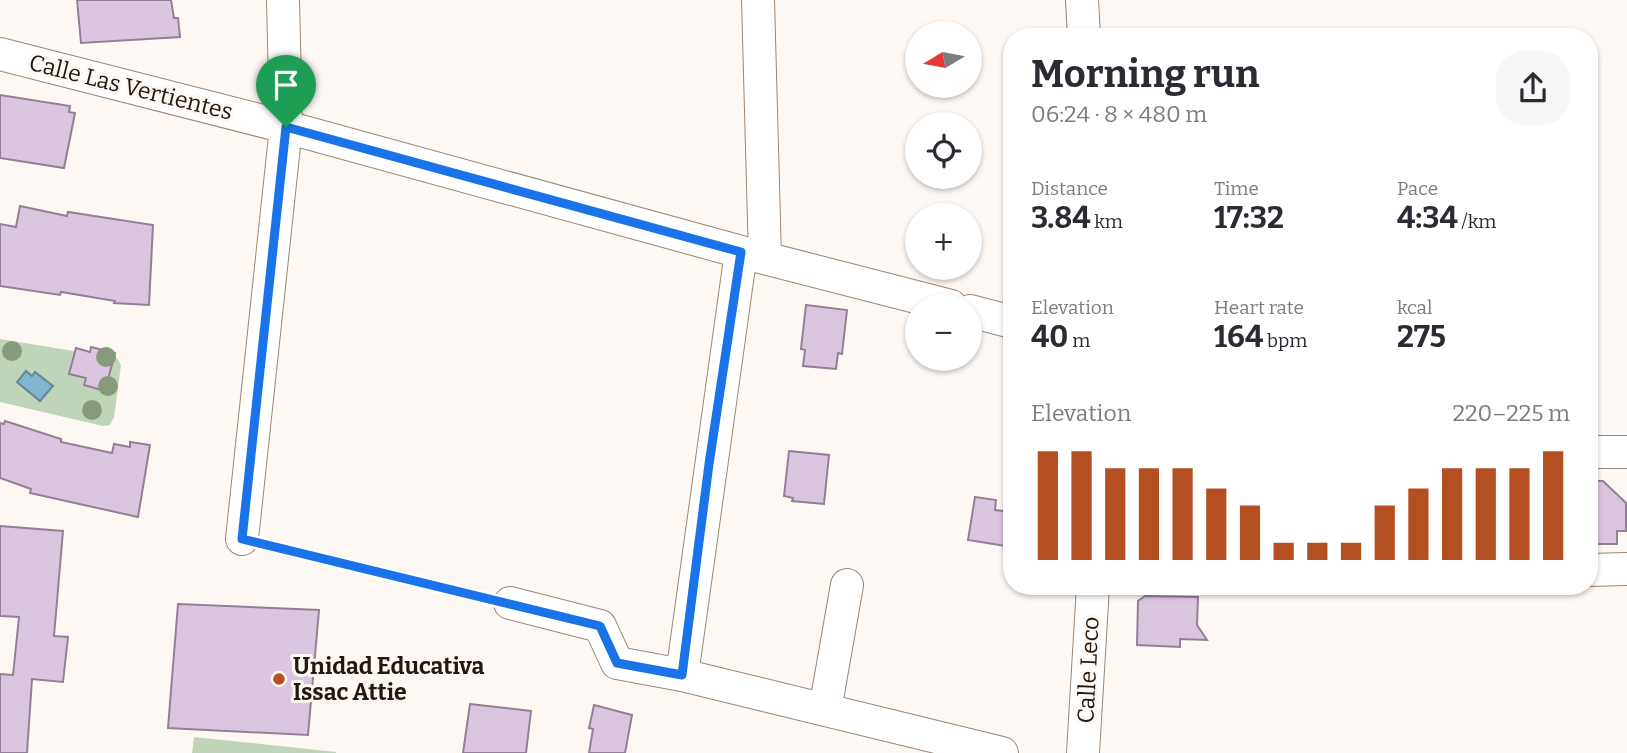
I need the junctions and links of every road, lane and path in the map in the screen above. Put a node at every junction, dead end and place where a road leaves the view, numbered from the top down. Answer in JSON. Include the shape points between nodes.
{"nodes":[{"id":1,"x":283,"y":0,"type":"edge"},
{"id":2,"x":758,"y":0,"type":"edge"},
{"id":3,"x":1082,"y":0,"type":"edge"},
{"id":4,"x":1084,"y":28,"type":"edge"},
{"id":5,"x":0,"y":54,"type":"edge"},
{"id":6,"x":286,"y":127,"type":"junction"},
{"id":7,"x":753,"y":255,"type":"junction"},
{"id":8,"x":905,"y":294,"type":"edge"},
{"id":9,"x":982,"y":314,"type":"edge"},
{"id":10,"x":1003,"y":320,"type":"edge"},
{"id":11,"x":1598,"y":452,"type":"edge"},
{"id":12,"x":1627,"y":452,"type":"edge"},
{"id":13,"x":242,"y":539,"type":"joint"},
{"id":14,"x":1627,"y":569,"type":"edge"},
{"id":15,"x":1598,"y":570,"type":"edge"},
{"id":16,"x":846,"y":585,"type":"dead end"},
{"id":17,"x":1092,"y":595,"type":"edge"},
{"id":18,"x":510,"y":603,"type":"joint"},
{"id":19,"x":682,"y":675,"type":"junction"},
{"id":20,"x":825,"y":710,"type":"junction"},
{"id":21,"x":1002,"y":753,"type":"edge"},
{"id":22,"x":1083,"y":753,"type":"edge"}],
"edges":[{"from":1,"to":6,"type":"street"},
{"from":2,"to":7,"type":"street"},
{"from":3,"to":4,"type":"street"},
{"from":5,"to":6,"type":"street","name":"Calle Las Vertientes"},
{"from":6,"to":7,"type":"street","name":"Calle Las Vertientes"},
{"from":6,"to":13,"type":"street"},
{"from":7,"to":8,"type":"street","name":"Calle Las Vertientes"},
{"from":7,"to":19,"type":"street","via":[[709,464]]},
{"from":9,"to":10,"type":"street"},
{"from":11,"to":12,"type":"street"},
{"from":13,"to":18,"type":"path"},
{"from":14,"to":15,"type":"street"},
{"from":16,"to":20,"type":"street"},
{"from":17,"to":22,"type":"street","name":"Calle Leco"},
{"from":18,"to":19,"type":"street","via":[[600,626],[617,663]]},
{"from":19,"to":20,"type":"street"},
{"from":20,"to":21,"type":"street"}]}
